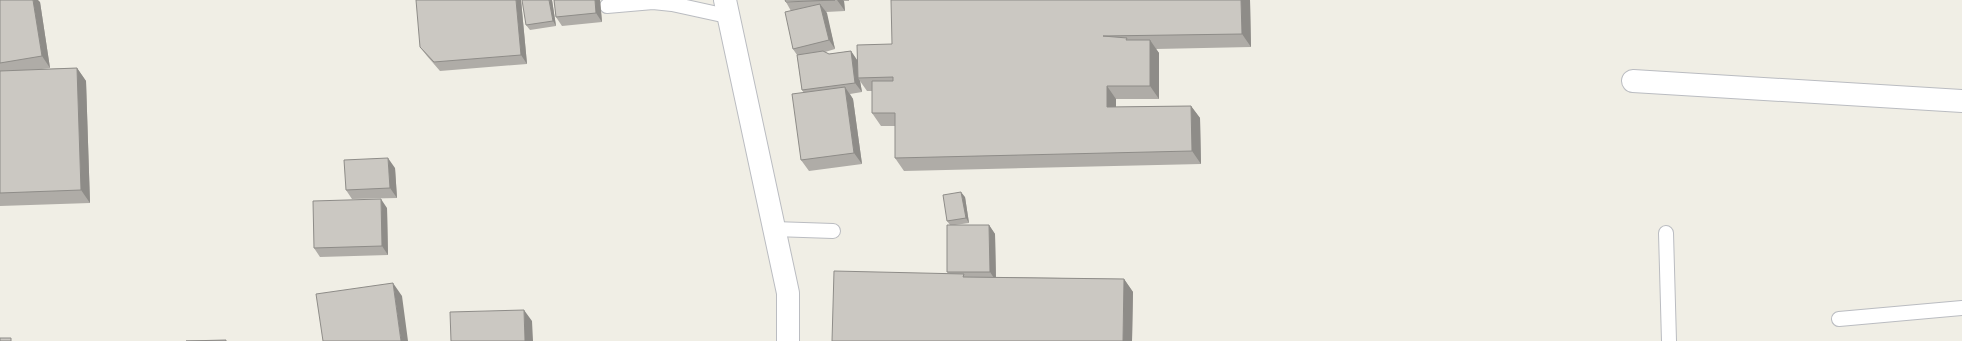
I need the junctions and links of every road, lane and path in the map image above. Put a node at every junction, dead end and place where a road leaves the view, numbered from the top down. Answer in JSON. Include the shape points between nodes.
{"nodes":[{"id":1,"x":606,"y":6,"type":"dead end"},
{"id":2,"x":726,"y":8,"type":"edge"},
{"id":3,"x":1633,"y":81,"type":"dead end"},
{"id":4,"x":1962,"y":101,"type":"edge"},
{"id":5,"x":774,"y":229,"type":"junction"},
{"id":6,"x":833,"y":231,"type":"dead end"},
{"id":7,"x":1666,"y":233,"type":"dead end"},
{"id":8,"x":1962,"y":308,"type":"edge"},
{"id":9,"x":1839,"y":319,"type":"dead end"},
{"id":10,"x":788,"y":341,"type":"edge"},
{"id":11,"x":1669,"y":341,"type":"edge"}],
"edges":[{"from":1,"to":2,"type":"lane","via":[[653,2]]},
{"from":2,"to":5,"type":"street"},
{"from":3,"to":4,"type":"street"},
{"from":5,"to":6,"type":"lane"},
{"from":5,"to":10,"type":"street","via":[[788,293]]},
{"from":7,"to":11,"type":"lane"},
{"from":8,"to":9,"type":"lane"}]}
